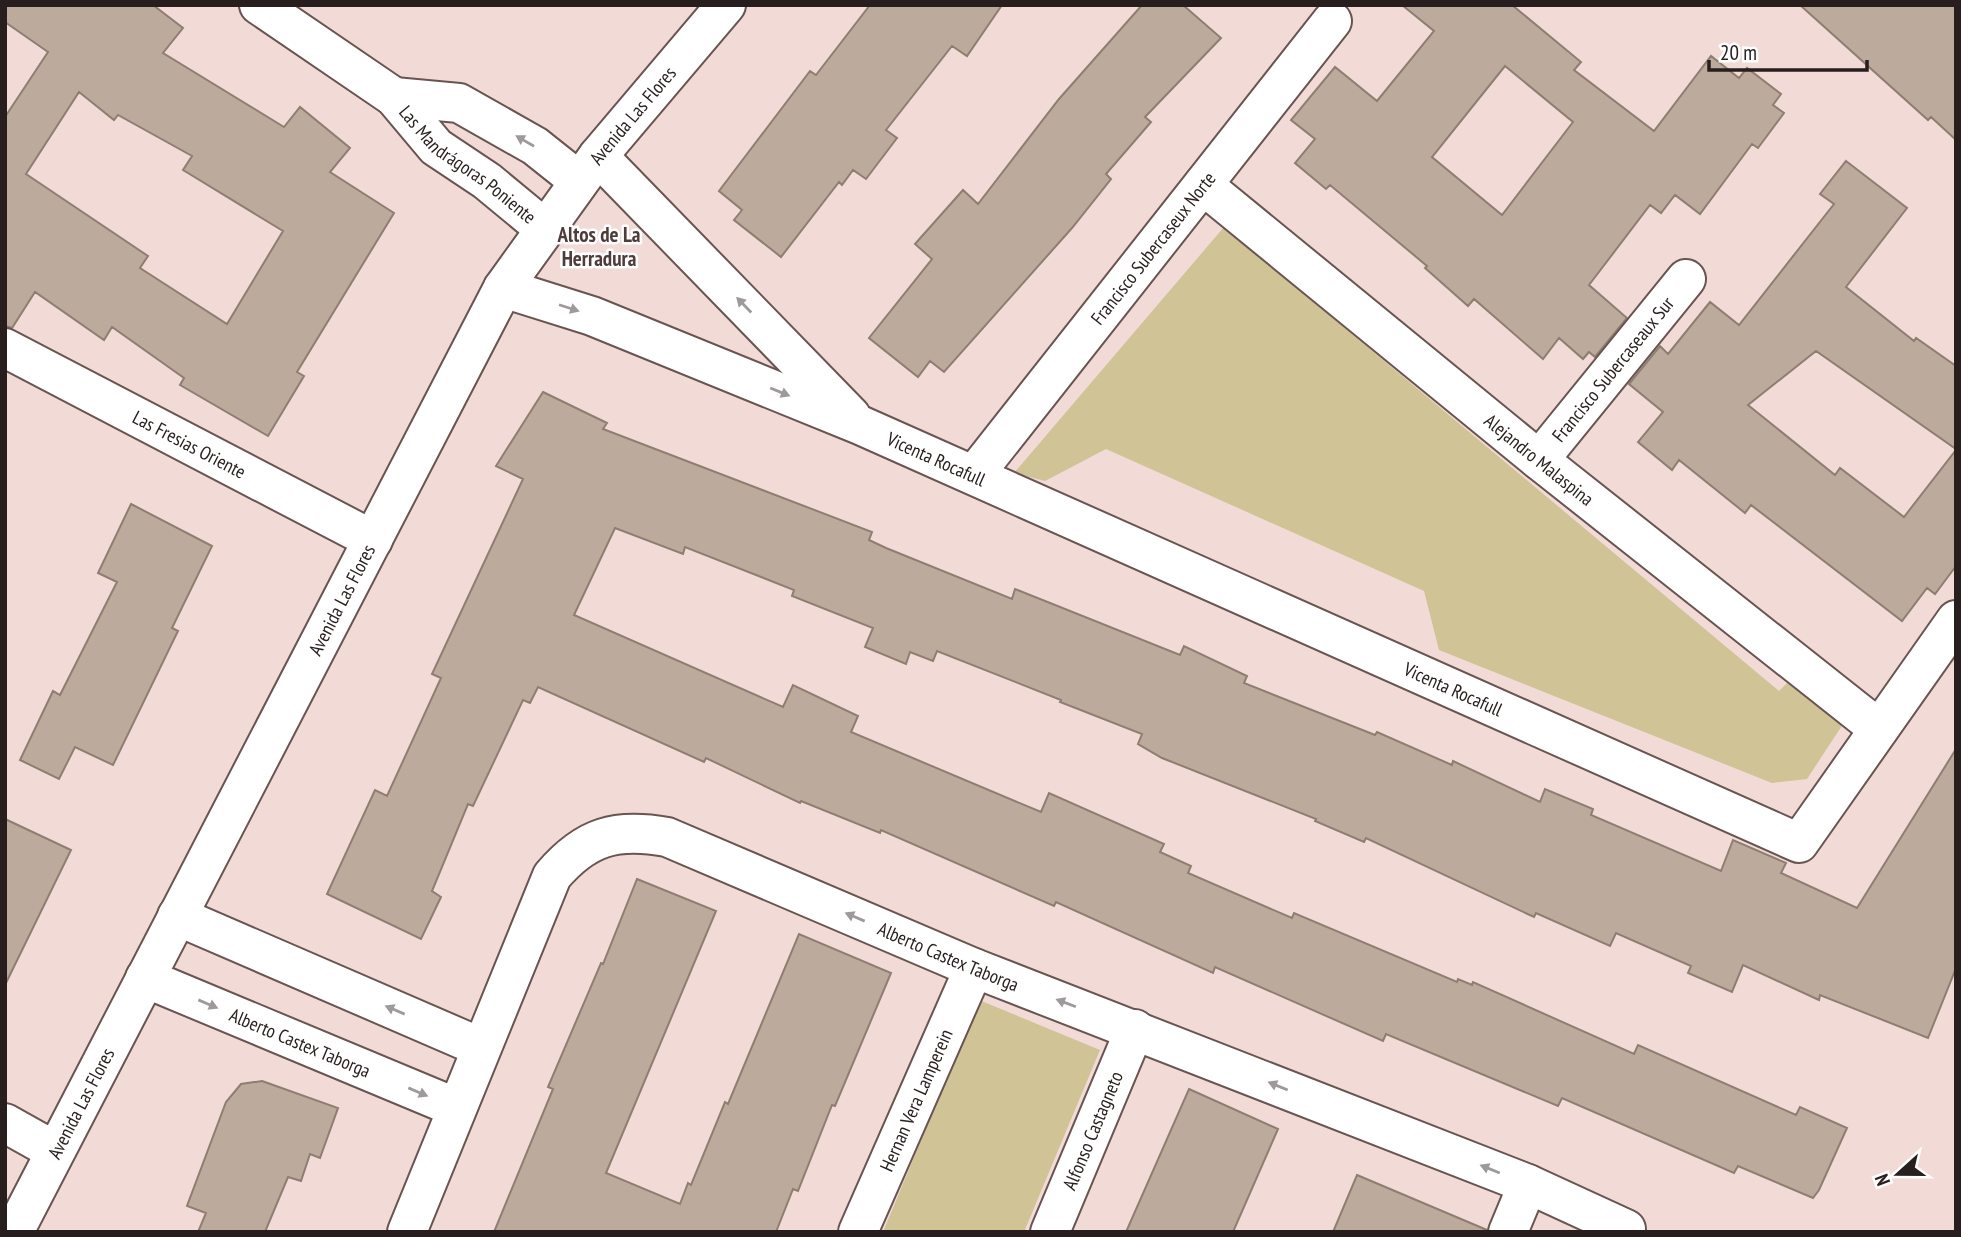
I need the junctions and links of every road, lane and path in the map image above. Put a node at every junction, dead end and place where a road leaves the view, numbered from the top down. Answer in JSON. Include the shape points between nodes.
{"nodes":[{"id":1,"x":259,"y":5,"type":"edge"},
{"id":2,"x":726,"y":5,"type":"edge"},
{"id":3,"x":1332,"y":21,"type":"dead end"},
{"id":4,"x":394,"y":97,"type":"junction"},
{"id":5,"x":589,"y":169,"type":"junction"},
{"id":6,"x":1203,"y":185,"type":"junction"},
{"id":7,"x":545,"y":229,"type":"junction"},
{"id":8,"x":1686,"y":279,"type":"dead end"},
{"id":9,"x":503,"y":288,"type":"junction"},
{"id":10,"x":5,"y":348,"type":"edge"},
{"id":11,"x":860,"y":425,"type":"junction"},
{"id":12,"x":1539,"y":460,"type":"junction"},
{"id":13,"x":974,"y":475,"type":"junction"},
{"id":14,"x":373,"y":540,"type":"junction"},
{"id":15,"x":1956,"y":620,"type":"edge"},
{"id":16,"x":1879,"y":729,"type":"junction"},
{"id":17,"x":177,"y":916,"type":"junction"},
{"id":18,"x":974,"y":968,"type":"junction"},
{"id":19,"x":145,"y":978,"type":"junction"},
{"id":20,"x":1135,"y":1029,"type":"junction"},
{"id":21,"x":480,"y":1047,"type":"junction"},
{"id":22,"x":457,"y":1108,"type":"junction"},
{"id":23,"x":5,"y":1123,"type":"edge"},
{"id":24,"x":55,"y":1151,"type":"junction"},
{"id":25,"x":1528,"y":1184,"type":"junction"},
{"id":26,"x":16,"y":1206,"type":"edge"},
{"id":27,"x":1626,"y":1228,"type":"dead end"},
{"id":28,"x":407,"y":1232,"type":"edge"},
{"id":29,"x":858,"y":1232,"type":"edge"},
{"id":30,"x":1050,"y":1232,"type":"edge"},
{"id":31,"x":1508,"y":1232,"type":"edge"}],
"edges":[{"from":1,"to":4,"type":"street","name":"Las Mandrágoras Poniente"},
{"from":2,"to":5,"type":"street","name":"Avenida Las Flores"},
{"from":3,"to":6,"type":"street","name":"Francisco Subercaseux Norte"},
{"from":5,"to":4,"type":"street","name":"Las Mandrágoras Poniente","one_way":true,"via":[[535,146],[459,103]]},
{"from":4,"to":7,"type":"street","name":"Las Mandrágoras Poniente","via":[[436,147]]},
{"from":5,"to":7,"type":"street","name":"Avenida Las Flores"},
{"from":11,"to":5,"type":"street","name":"Vicenta Rocafull","one_way":true},
{"from":6,"to":12,"type":"street","name":"Alejandro Malaspina"},
{"from":6,"to":13,"type":"street","name":"Francisco Subercaseux Norte"},
{"from":7,"to":9,"type":"street","name":"Avenida Las Flores"},
{"from":8,"to":12,"type":"street","name":"Francisco Subercaseaux Sur"},
{"from":9,"to":11,"type":"street","name":"Vicenta Rocafull","one_way":true,"via":[[592,316]]},
{"from":9,"to":14,"type":"street","name":"Avenida Las Flores"},
{"from":10,"to":14,"type":"street","name":"Las Fresias Oriente"},
{"from":11,"to":13,"type":"street","name":"Vicenta Rocafull"},
{"from":12,"to":16,"type":"street","name":"Alejandro Malaspina"},
{"from":13,"to":16,"type":"street","name":"Vicenta Rocafull","via":[[1799,843]]},
{"from":14,"to":17,"type":"street","name":"Avenida Las Flores"},
{"from":15,"to":16,"type":"street","name":"Vicenta Rocafull"},
{"from":17,"to":19,"type":"street","name":"Avenida Las Flores"},
{"from":21,"to":17,"type":"street","one_way":true},
{"from":20,"to":18,"type":"street","name":"Alberto Castex Taborga","one_way":true},
{"from":18,"to":21,"type":"street","name":"Alberto Castex Taborga","one_way":true,"via":[[667,837],[615,833],[569,856],[552,876]]},
{"from":18,"to":29,"type":"street","name":"Hernan Vera Lamperein"},
{"from":19,"to":22,"type":"street","name":"Alberto Castex Taborga","one_way":true},
{"from":19,"to":24,"type":"street","name":"Avenida Las Flores"},
{"from":25,"to":20,"type":"street","name":"Alberto Castex Taborga","one_way":true},
{"from":20,"to":30,"type":"street","name":"Alfonso Castagneto"},
{"from":21,"to":22,"type":"street","name":"Alberto Castex Taborga"},
{"from":22,"to":28,"type":"street","name":"Alberto Castex Taborga"},
{"from":23,"to":24,"type":"street"},
{"from":24,"to":26,"type":"street","name":"Avenida Las Flores"},
{"from":25,"to":27,"type":"street","name":"Alberto Castex Taborga"},
{"from":25,"to":31,"type":"street"}]}
